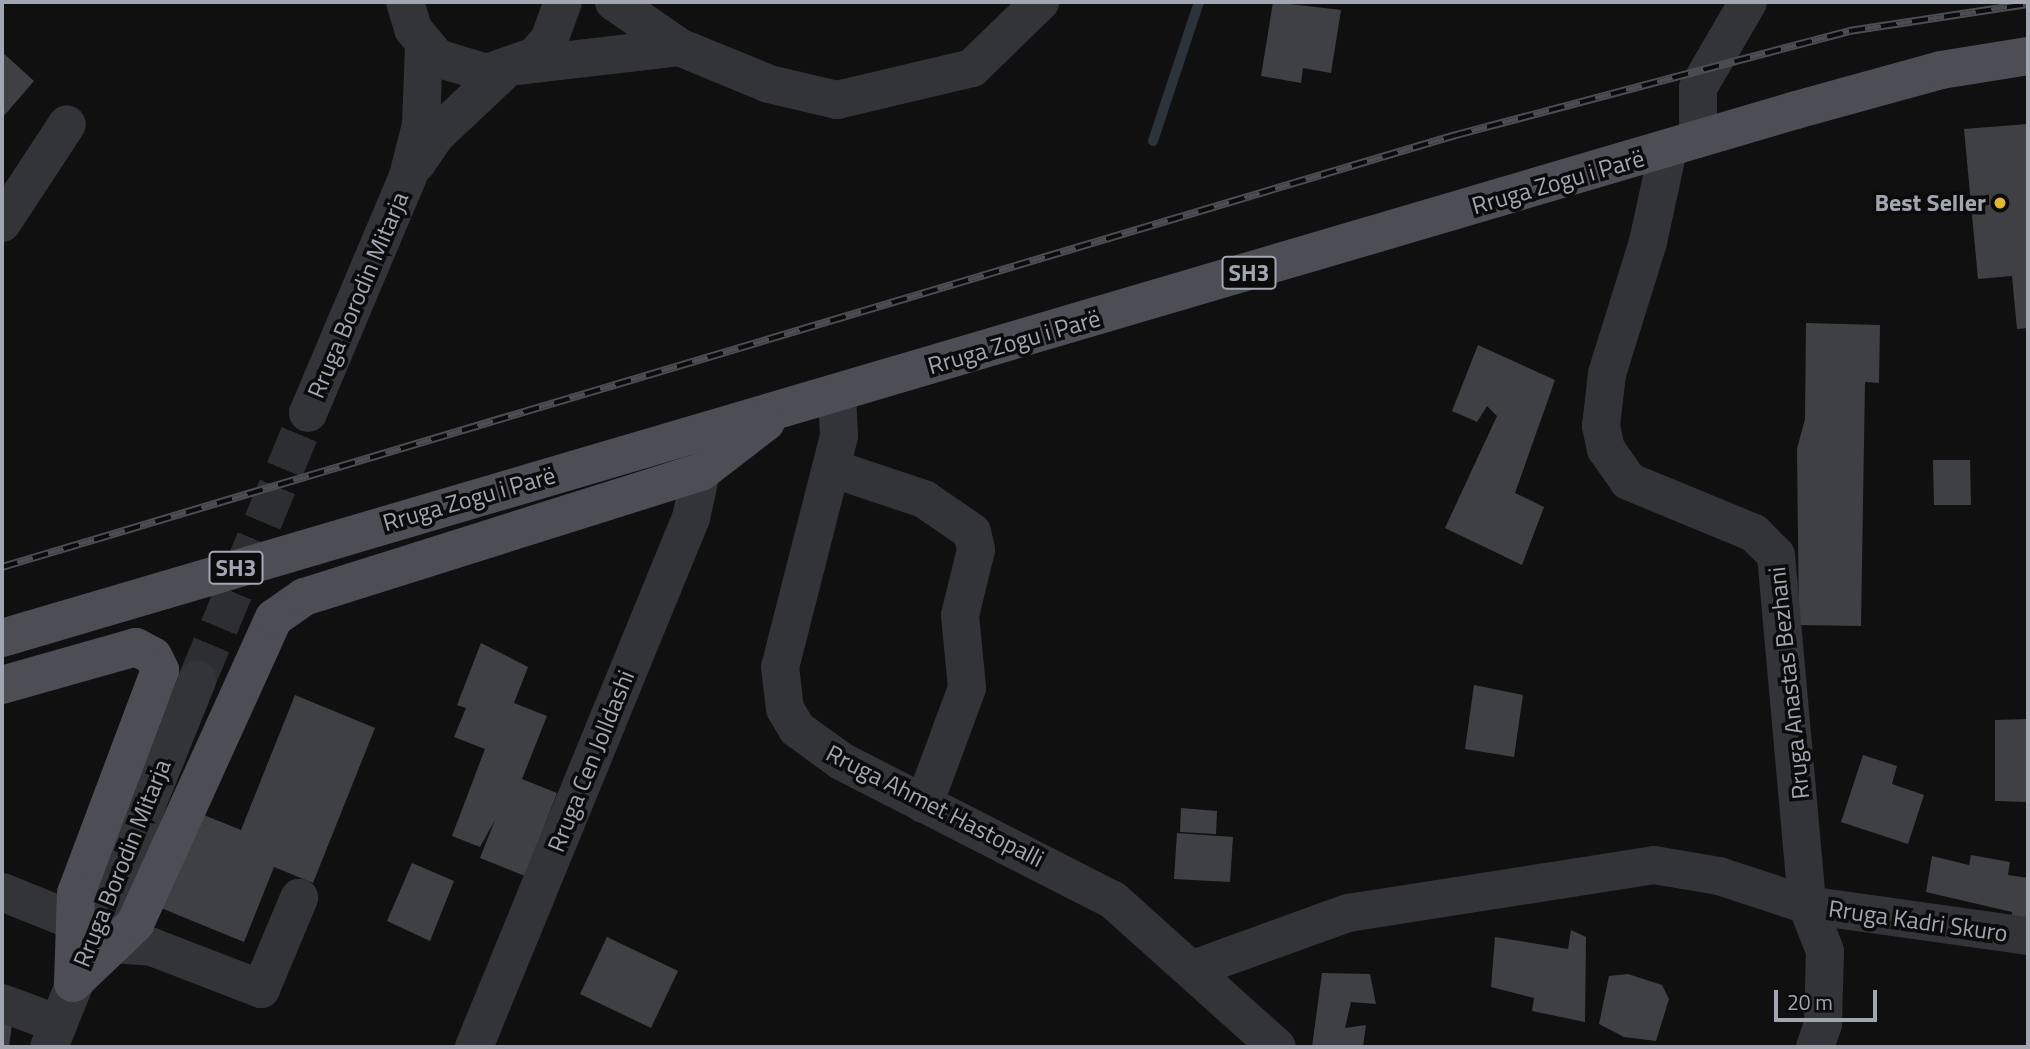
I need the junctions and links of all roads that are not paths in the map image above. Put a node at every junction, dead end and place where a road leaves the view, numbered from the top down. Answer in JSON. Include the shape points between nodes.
{"nodes":[{"id":1,"x":563,"y":2,"type":"edge"},
{"id":2,"x":614,"y":2,"type":"edge"},
{"id":3,"x":1040,"y":2,"type":"edge"},
{"id":4,"x":1748,"y":2,"type":"edge"},
{"id":5,"x":409,"y":20,"type":"edge"},
{"id":6,"x":679,"y":47,"type":"junction"},
{"id":7,"x":2028,"y":56,"type":"edge"},
{"id":8,"x":510,"y":69,"type":"junction"},
{"id":9,"x":66,"y":124,"type":"dead end"},
{"id":10,"x":1683,"y":145,"type":"junction"},
{"id":11,"x":408,"y":176,"type":"junction"},
{"id":12,"x":2,"y":223,"type":"edge"},
{"id":13,"x":837,"y":394,"type":"junction"},
{"id":14,"x":780,"y":411,"type":"junction"},
{"id":15,"x":308,"y":413,"type":"tunnel mouth"},
{"id":16,"x":831,"y":468,"type":"junction"},
{"id":17,"x":701,"y":472,"type":"junction"},
{"id":18,"x":2,"y":638,"type":"edge"},
{"id":19,"x":197,"y":680,"type":"tunnel mouth"},
{"id":20,"x":2,"y":685,"type":"edge"},
{"id":21,"x":925,"y":804,"type":"junction"},
{"id":22,"x":2,"y":892,"type":"edge"},
{"id":23,"x":299,"y":898,"type":"dead end"},
{"id":24,"x":1807,"y":905,"type":"junction"},
{"id":25,"x":74,"y":921,"type":"junction"},
{"id":26,"x":2028,"y":936,"type":"edge"},
{"id":27,"x":113,"y":944,"type":"junction"},
{"id":28,"x":1193,"y":969,"type":"junction"},
{"id":29,"x":73,"y":983,"type":"junction"},
{"id":30,"x":2,"y":1003,"type":"edge"},
{"id":31,"x":54,"y":1036,"type":"edge"},
{"id":32,"x":474,"y":1047,"type":"edge"},
{"id":33,"x":1277,"y":1047,"type":"edge"},
{"id":34,"x":1815,"y":1047,"type":"edge"}],
"edges":[{"from":1,"to":8,"type":"street","name":"Rruga Borodin Mitarja","via":[[549,40]]},
{"from":2,"to":6,"type":"street"},
{"from":3,"to":6,"type":"street","via":[[972,68],[837,100],[769,84]]},
{"from":4,"to":10,"type":"street","name":"Rruga Anastas Bezhani","via":[[1699,88]]},
{"from":5,"to":8,"type":"street","via":[[461,69]]},
{"from":5,"to":11,"type":"street","name":"Rruga Borodin Mitarja","via":[[421,125]]},
{"from":6,"to":8,"type":"street"},
{"from":7,"to":10,"type":"main road","name":"Rruga Zogu i Parë","number":"SH3","via":[[1941,70]]},
{"from":8,"to":11,"type":"street","name":"Rruga Borodin Mitarja","via":[[435,136]]},
{"from":9,"to":12,"type":"street"},
{"from":10,"to":13,"type":"main road","name":"Rruga Zogu i Parë","number":"SH3"},
{"from":10,"to":24,"type":"street","name":"Rruga Anastas Bezhani","via":[[1607,373],[1601,426],[1606,449],[1628,481],[1754,533],[1776,555]]},
{"from":11,"to":15,"type":"street","name":"Rruga Borodin Mitarja"},
{"from":13,"to":14,"type":"main road","name":"Rruga Zogu i Parë","number":"SH3"},
{"from":13,"to":16,"type":"street","name":"Rruga Ahmet Hastopalli","via":[[842,418]]},
{"from":14,"to":17,"type":"main road"},
{"from":14,"to":18,"type":"main road","name":"Rruga Zogu i Parë","number":"SH3"},
{"from":16,"to":21,"type":"street","name":"Rruga Ahmet Hastopalli","via":[[780,667],[785,709],[816,746]]},
{"from":16,"to":21,"type":"street","via":[[924,499],[972,532],[976,550],[960,615],[967,688]]},
{"from":17,"to":27,"type":"main road","via":[[304,597],[274,618],[135,924]]},
{"from":17,"to":32,"type":"street","name":"Rruga Cen Jolldashi","via":[[691,518]]},
{"from":19,"to":29,"type":"street","name":"Rruga Borodin Mitarja"},
{"from":20,"to":25,"type":"main road","via":[[136,647],[153,656],[160,670],[76,893]]},
{"from":21,"to":28,"type":"street","name":"Rruga Ahmet Hastopalli","via":[[1113,900]]},
{"from":22,"to":25,"type":"street"},
{"from":23,"to":27,"type":"street","via":[[261,989],[152,947]]},
{"from":24,"to":26,"type":"street","name":"Rruga Kadri Skuro"},
{"from":24,"to":28,"type":"street","name":"Rruga Kadri Skuro","via":[[1719,876],[1654,865],[1348,912]]},
{"from":24,"to":34,"type":"street","name":"Rruga Anastas Bezhani","via":[[1825,951],[1823,1024]]},
{"from":25,"to":29,"type":"main road"},
{"from":27,"to":29,"type":"main road"},
{"from":28,"to":33,"type":"street","name":"Rruga Ahmet Hastopalli"},
{"from":29,"to":31,"type":"street","name":"Rruga Borodin Mitarja"},
{"from":30,"to":31,"type":"street"}]}
